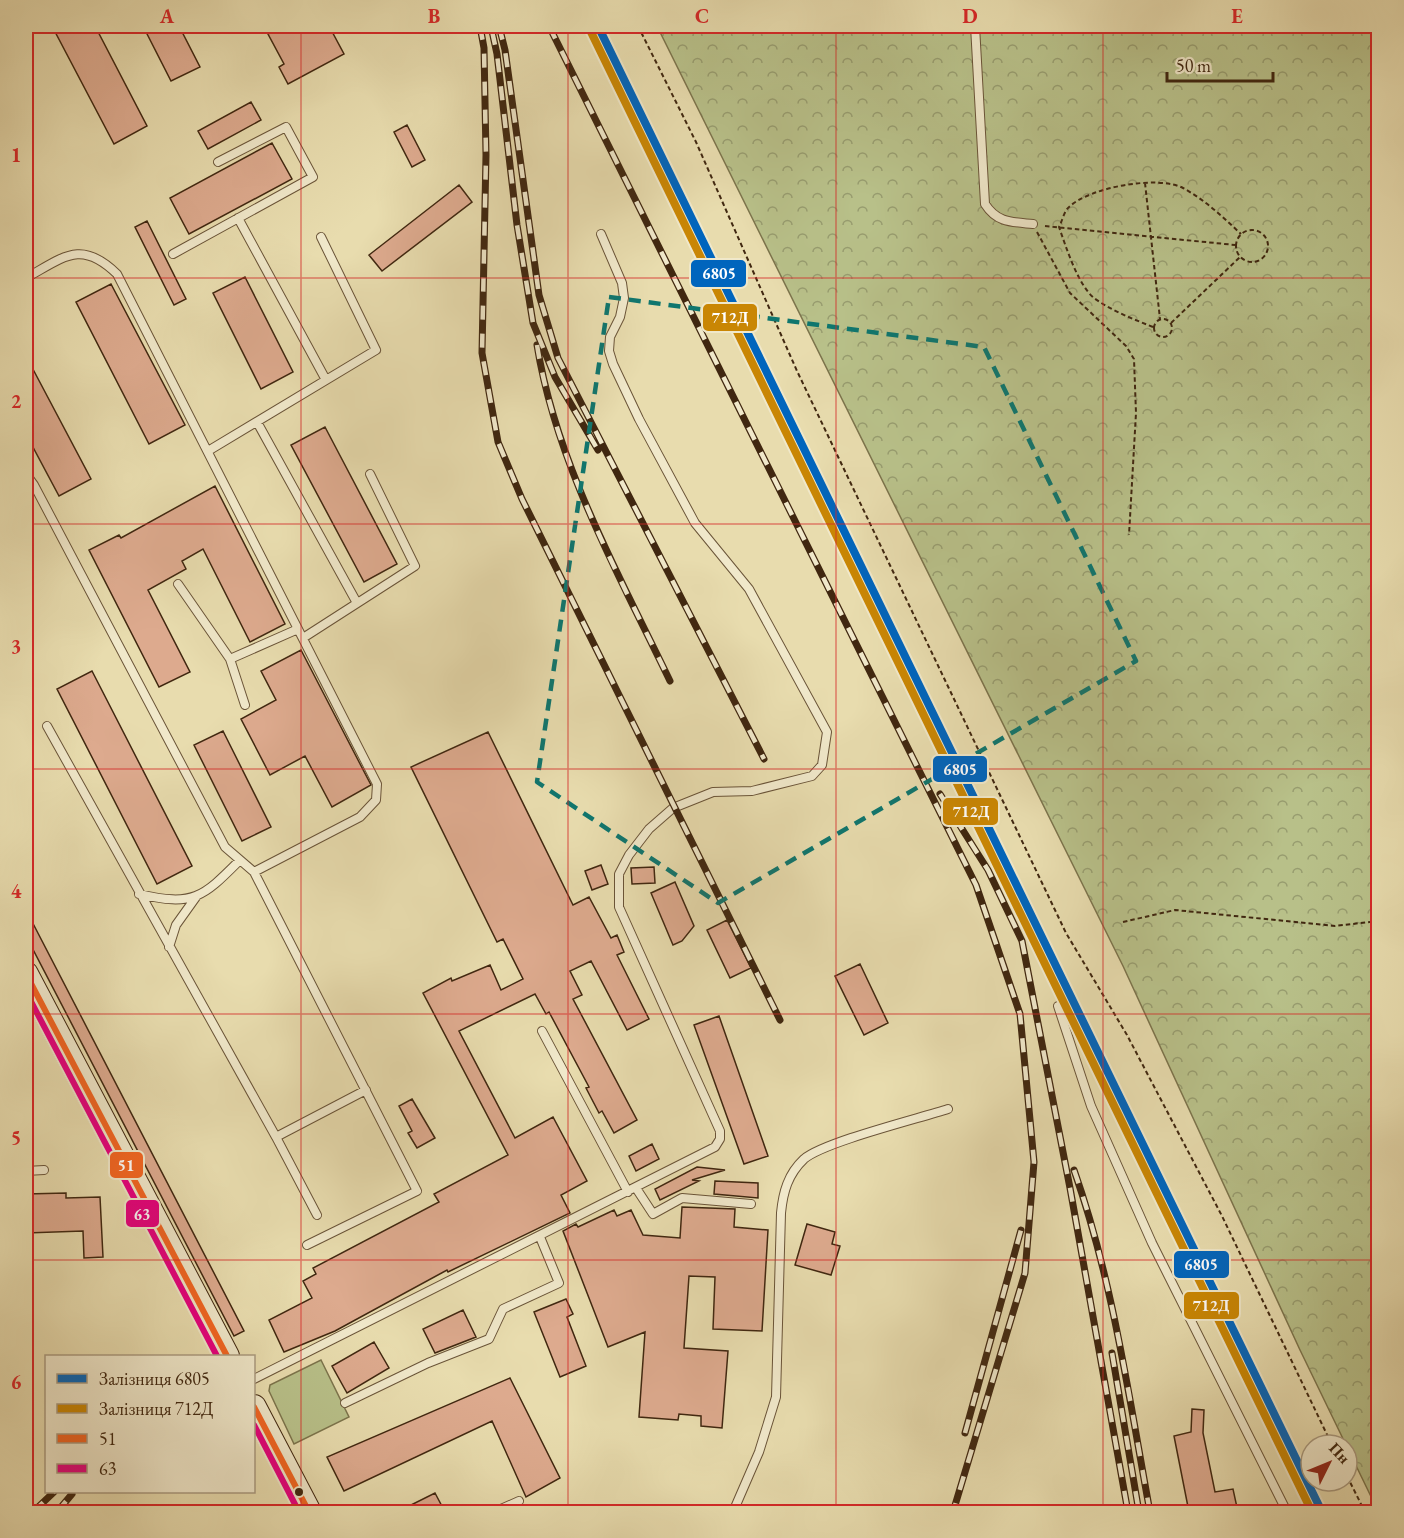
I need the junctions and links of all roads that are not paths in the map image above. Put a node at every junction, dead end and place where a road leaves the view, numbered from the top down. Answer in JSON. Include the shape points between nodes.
{"nodes":[{"id":1,"x":975,"y":26,"type":"edge"},
{"id":2,"x":218,"y":162,"type":"dead end"},
{"id":3,"x":238,"y":218,"type":"junction"},
{"id":4,"x":1033,"y":225,"type":"road end"},
{"id":5,"x":601,"y":234,"type":"dead end"},
{"id":6,"x":321,"y":237,"type":"dead end"},
{"id":7,"x":172,"y":254,"type":"dead end"},
{"id":8,"x":26,"y":278,"type":"edge"},
{"id":9,"x":326,"y":380,"type":"junction"},
{"id":10,"x":257,"y":422,"type":"junction"},
{"id":11,"x":208,"y":452,"type":"junction"},
{"id":12,"x":26,"y":474,"type":"edge"},
{"id":13,"x":370,"y":474,"type":"dead end"},
{"id":14,"x":178,"y":584,"type":"dead end"},
{"id":15,"x":357,"y":603,"type":"junction"},
{"id":16,"x":298,"y":629,"type":"junction"},
{"id":17,"x":303,"y":638,"type":"junction"},
{"id":18,"x":230,"y":659,"type":"junction"},
{"id":19,"x":245,"y":705,"type":"dead end"},
{"id":20,"x":47,"y":726,"type":"dead end"},
{"id":21,"x":240,"y":860,"type":"junction"},
{"id":22,"x":254,"y":872,"type":"junction"},
{"id":23,"x":139,"y":894,"type":"junction"},
{"id":24,"x":196,"y":897,"type":"junction"},
{"id":25,"x":169,"y":947,"type":"junction"},
{"id":26,"x":26,"y":974,"type":"edge"},
{"id":27,"x":1058,"y":1006,"type":"dead end"},
{"id":28,"x":542,"y":1031,"type":"dead end"},
{"id":29,"x":366,"y":1090,"type":"junction"},
{"id":30,"x":948,"y":1109,"type":"dead end"},
{"id":31,"x":276,"y":1137,"type":"junction"},
{"id":32,"x":44,"y":1170,"type":"dead end"},
{"id":33,"x":26,"y":1172,"type":"edge"},
{"id":34,"x":632,"y":1190,"type":"junction"},
{"id":35,"x":751,"y":1204,"type":"dead end"},
{"id":36,"x":316,"y":1215,"type":"dead end"},
{"id":37,"x":540,"y":1237,"type":"junction"},
{"id":38,"x":307,"y":1245,"type":"dead end"},
{"id":39,"x":226,"y":1355,"type":"edge"},
{"id":40,"x":255,"y":1379,"type":"edge"},
{"id":41,"x":345,"y":1403,"type":"dead end"},
{"id":42,"x":255,"y":1409,"type":"edge"},
{"id":43,"x":519,"y":1500,"type":"dead end"},
{"id":44,"x":309,"y":1512,"type":"edge"},
{"id":45,"x":494,"y":1512,"type":"edge"},
{"id":46,"x":733,"y":1512,"type":"edge"},
{"id":47,"x":1287,"y":1512,"type":"edge"}],
"edges":[{"from":1,"to":4,"type":"lane","via":[[985,204],[1001,221]]},
{"from":2,"to":3,"type":"lane","via":[[286,127],[313,177]]},
{"from":3,"to":7,"type":"lane"},
{"from":3,"to":9,"type":"lane"},
{"from":5,"to":34,"type":"lane","via":[[622,283],[624,298],[610,337],[613,364],[695,523],[745,583],[827,732],[822,765],[812,776],[752,791],[713,792],[673,808],[649,829],[619,874],[620,907],[720,1131],[715,1147]]},
{"from":6,"to":9,"type":"lane","via":[[376,350]]},
{"from":8,"to":11,"type":"lane","via":[[66,256],[85,253],[102,260],[117,274]]},
{"from":9,"to":10,"type":"lane"},
{"from":10,"to":11,"type":"lane"},
{"from":10,"to":15,"type":"lane"},
{"from":11,"to":16,"type":"lane"},
{"from":12,"to":21,"type":"lane","via":[[225,847]]},
{"from":13,"to":15,"type":"lane","via":[[416,566]]},
{"from":14,"to":18,"type":"lane"},
{"from":15,"to":17,"type":"lane"},
{"from":16,"to":17,"type":"lane"},
{"from":16,"to":18,"type":"lane"},
{"from":17,"to":22,"type":"lane","via":[[377,784],[376,800],[360,817]]},
{"from":18,"to":19,"type":"lane"},
{"from":20,"to":23,"type":"lane"},
{"from":21,"to":22,"type":"lane"},
{"from":21,"to":24,"type":"lane","via":[[209,891]]},
{"from":22,"to":29,"type":"lane"},
{"from":23,"to":24,"type":"lane","via":[[160,899]]},
{"from":23,"to":25,"type":"lane"},
{"from":24,"to":25,"type":"lane","via":[[176,925]]},
{"from":25,"to":31,"type":"lane"},
{"from":26,"to":39,"type":"main road"},
{"from":27,"to":47,"type":"lane","via":[[1091,1106],[1152,1243]]},
{"from":28,"to":34,"type":"lane"},
{"from":29,"to":31,"type":"lane"},
{"from":29,"to":38,"type":"lane","via":[[417,1191]]},
{"from":30,"to":46,"type":"lane","via":[[814,1151],[795,1169],[786,1185],[782,1206],[776,1397],[759,1452]]},
{"from":31,"to":36,"type":"lane"},
{"from":32,"to":33,"type":"lane"},
{"from":34,"to":35,"type":"lane","via":[[653,1214],[682,1198]]},
{"from":34,"to":37,"type":"lane"},
{"from":37,"to":40,"type":"lane"},
{"from":37,"to":41,"type":"lane","via":[[559,1283],[503,1309],[489,1339]]},
{"from":42,"to":44,"type":"main road"},
{"from":43,"to":45,"type":"lane"}]}
